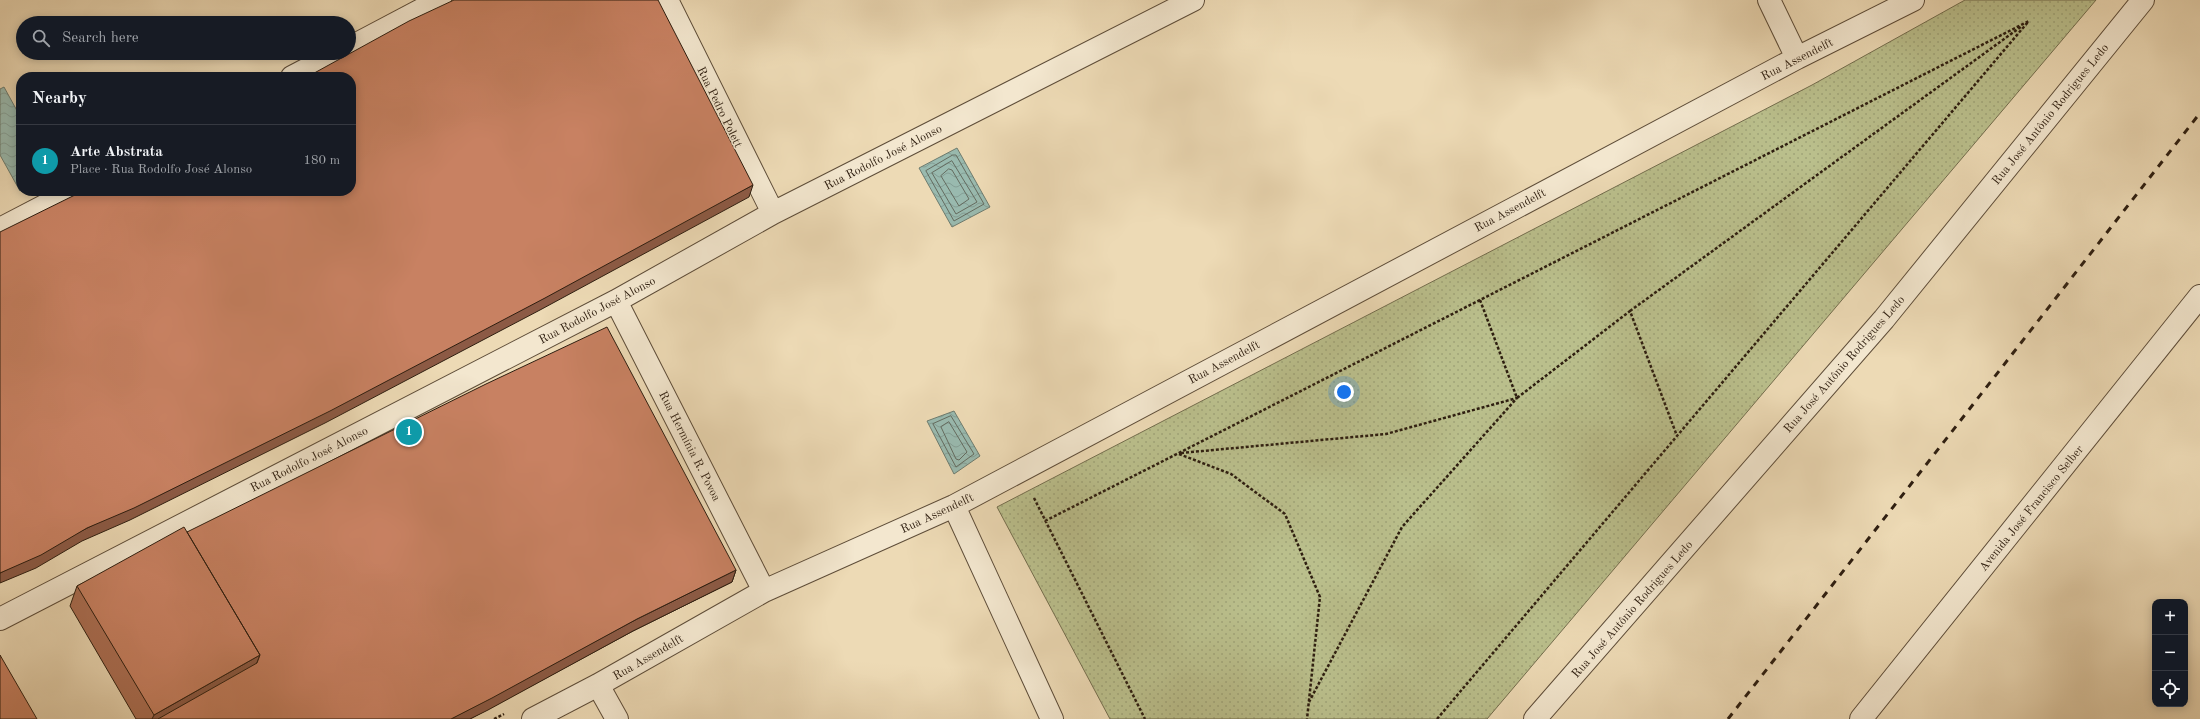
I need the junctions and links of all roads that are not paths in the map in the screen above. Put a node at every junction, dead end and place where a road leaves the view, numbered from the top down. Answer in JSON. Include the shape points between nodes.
{"nodes":[{"id":1,"x":440,"y":0,"type":"edge"},
{"id":2,"x":667,"y":0,"type":"edge"},
{"id":3,"x":1193,"y":0,"type":"edge"},
{"id":4,"x":1769,"y":0,"type":"edge"},
{"id":5,"x":1913,"y":0,"type":"edge"},
{"id":6,"x":2143,"y":0,"type":"edge"},
{"id":7,"x":356,"y":44,"type":"edge"},
{"id":8,"x":1797,"y":58,"type":"junction"},
{"id":9,"x":325,"y":60,"type":"edge"},
{"id":10,"x":302,"y":72,"type":"edge"},
{"id":11,"x":63,"y":196,"type":"edge"},
{"id":12,"x":773,"y":213,"type":"junction"},
{"id":13,"x":0,"y":229,"type":"edge"},
{"id":14,"x":616,"y":301,"type":"junction"},
{"id":15,"x":2197,"y":305,"type":"edge"},
{"id":16,"x":954,"y":506,"type":"junction"},
{"id":17,"x":764,"y":591,"type":"junction"},
{"id":18,"x":0,"y":619,"type":"edge"},
{"id":19,"x":598,"y":685,"type":"junction"},
{"id":20,"x":533,"y":719,"type":"edge"},
{"id":21,"x":618,"y":719,"type":"edge"},
{"id":22,"x":1052,"y":719,"type":"edge"},
{"id":23,"x":1535,"y":719,"type":"edge"},
{"id":24,"x":1861,"y":719,"type":"edge"}],
"edges":[{"from":1,"to":7,"type":"street"},
{"from":2,"to":12,"type":"street","name":"Rua Pedro Polett"},
{"from":3,"to":12,"type":"street","name":"Rua Rodolfo José Alonso"},
{"from":4,"to":8,"type":"street"},
{"from":5,"to":8,"type":"street","name":"Rua Assendelft"},
{"from":6,"to":23,"type":"street","name":"Rua José Antônio Rodrigues Ledo","via":[[1884,319]]},
{"from":8,"to":16,"type":"street","name":"Rua Assendelft"},
{"from":9,"to":10,"type":"street"},
{"from":11,"to":13,"type":"street"},
{"from":12,"to":14,"type":"street","name":"Rua Rodolfo José Alonso"},
{"from":14,"to":17,"type":"street","name":"Rua Hermínia R. Povoa"},
{"from":14,"to":18,"type":"street","name":"Rua Rodolfo José Alonso"},
{"from":15,"to":24,"type":"street","name":"Avenida José Francisco Selber"},
{"from":16,"to":17,"type":"street","name":"Rua Assendelft"},
{"from":16,"to":22,"type":"street"},
{"from":17,"to":19,"type":"street","name":"Rua Assendelft"},
{"from":19,"to":20,"type":"street","name":"Rua Assendelft"},
{"from":19,"to":21,"type":"street"}]}
